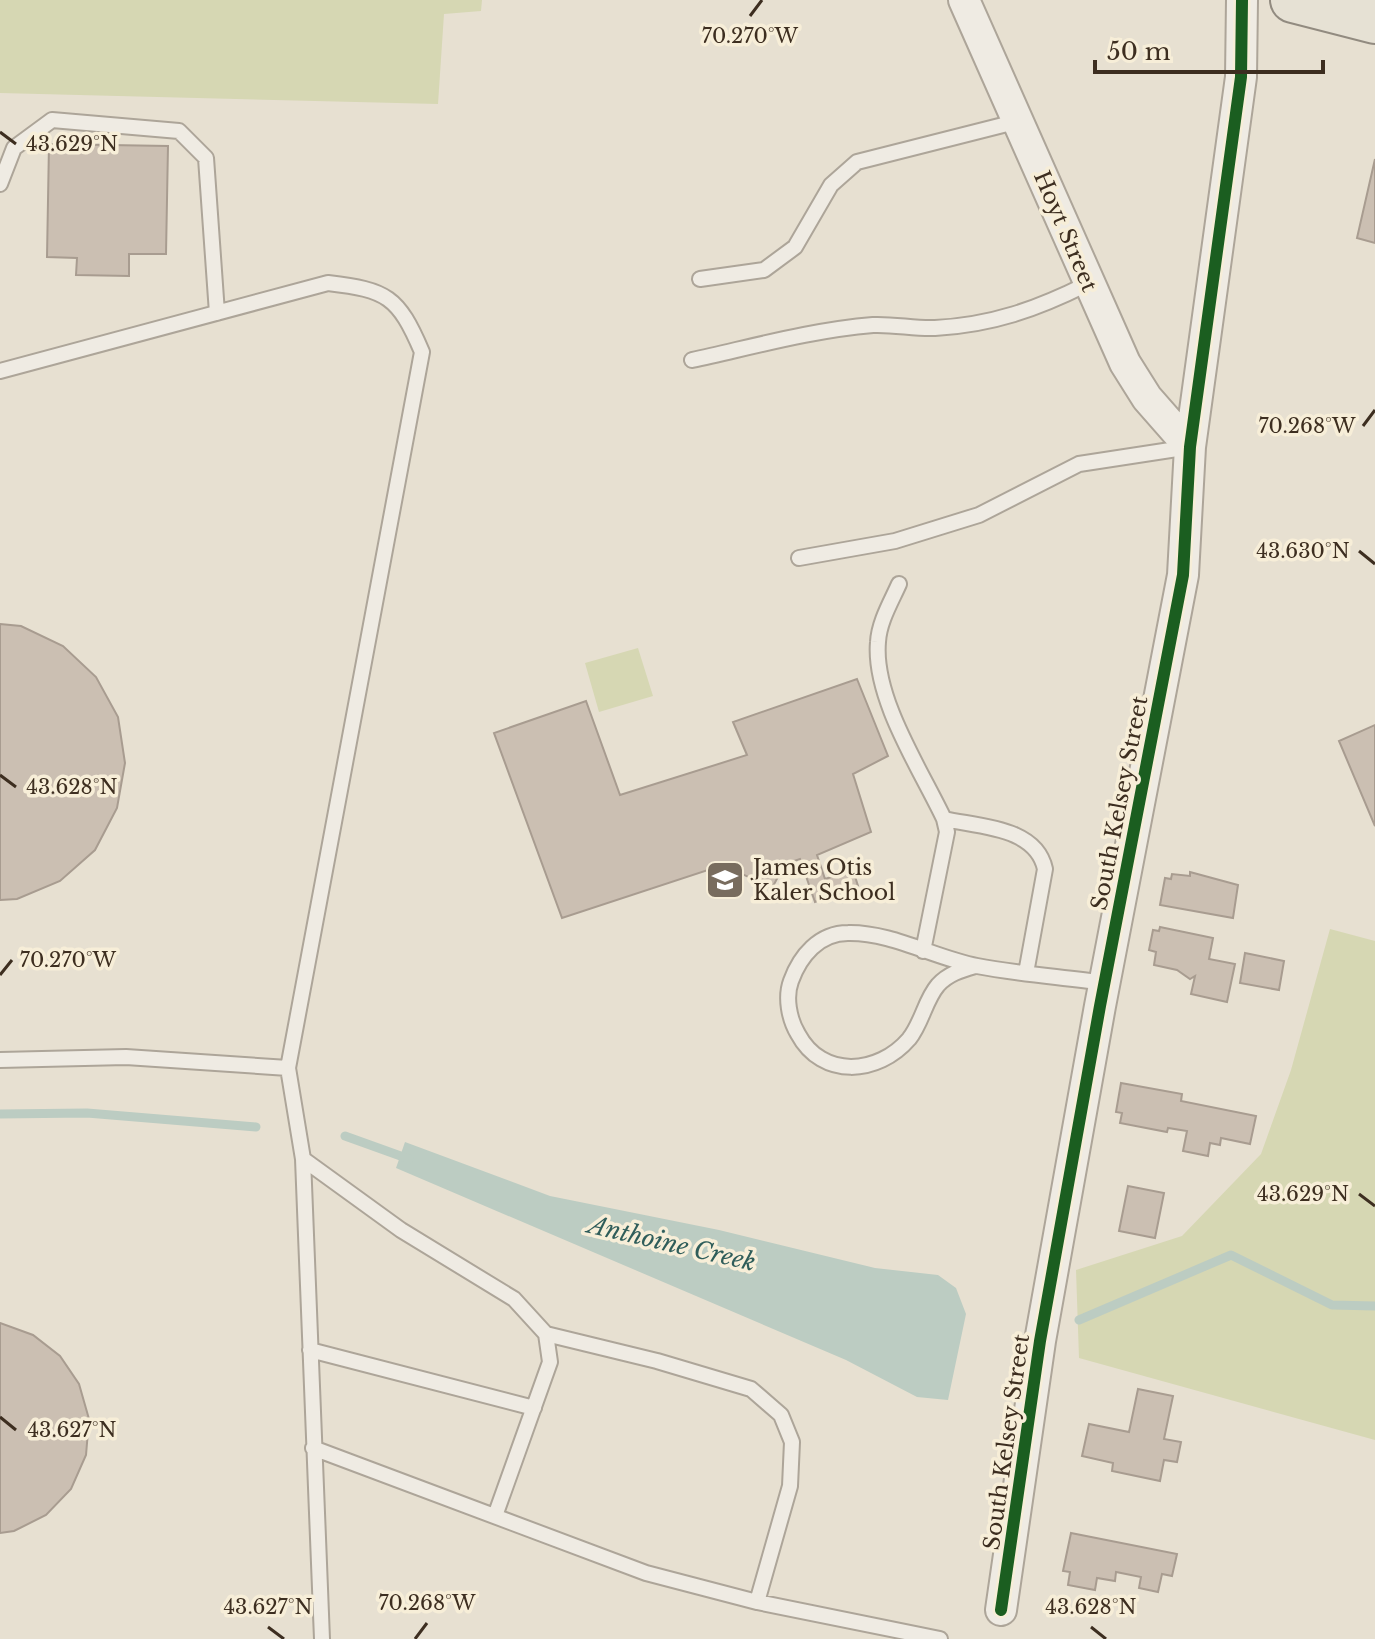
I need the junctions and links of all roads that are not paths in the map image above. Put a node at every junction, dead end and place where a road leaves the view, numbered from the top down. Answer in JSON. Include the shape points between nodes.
{"nodes":[{"id":1,"x":964,"y":0,"type":"edge"},
{"id":2,"x":1242,"y":0,"type":"edge"},
{"id":3,"x":1293,"y":0,"type":"edge"},
{"id":4,"x":1375,"y":21,"type":"edge"},
{"id":5,"x":1015,"y":122,"type":"junction"},
{"id":6,"x":0,"y":184,"type":"edge"},
{"id":7,"x":700,"y":279,"type":"dead end"},
{"id":8,"x":1087,"y":284,"type":"junction"},
{"id":9,"x":217,"y":313,"type":"junction"},
{"id":10,"x":692,"y":360,"type":"dead end"},
{"id":11,"x":0,"y":371,"type":"edge"},
{"id":12,"x":1190,"y":447,"type":"junction"},
{"id":13,"x":799,"y":558,"type":"dead end"},
{"id":14,"x":899,"y":584,"type":"dead end"},
{"id":15,"x":944,"y":819,"type":"junction"},
{"id":16,"x":923,"y":951,"type":"junction"},
{"id":17,"x":975,"y":966,"type":"junction"},
{"id":18,"x":1026,"y":973,"type":"junction"},
{"id":19,"x":1104,"y":983,"type":"junction"},
{"id":20,"x":0,"y":1060,"type":"edge"},
{"id":21,"x":288,"y":1068,"type":"junction"},
{"id":22,"x":303,"y":1159,"type":"junction"},
{"id":23,"x":546,"y":1334,"type":"junction"},
{"id":24,"x":310,"y":1350,"type":"junction"},
{"id":25,"x":534,"y":1408,"type":"junction"},
{"id":26,"x":313,"y":1448,"type":"junction"},
{"id":27,"x":495,"y":1516,"type":"junction"},
{"id":28,"x":757,"y":1602,"type":"junction"},
{"id":29,"x":1001,"y":1610,"type":"dead end"},
{"id":30,"x":322,"y":1639,"type":"edge"},
{"id":31,"x":940,"y":1639,"type":"edge"}],
"edges":[{"from":1,"to":5,"type":"street","name":"Hoyt Street"},
{"from":2,"to":12,"type":"street","name":"South Kelsey Street","via":[[1241,77]]},
{"from":3,"to":4,"type":"main road"},
{"from":5,"to":7,"type":"lane","via":[[857,162],[831,185],[795,247],[764,270]]},
{"from":5,"to":8,"type":"street","name":"Hoyt Street","via":[[1042,172]]},
{"from":6,"to":9,"type":"lane","via":[[14,148],[52,120],[179,131],[206,158]]},
{"from":8,"to":10,"type":"lane","via":[[991,323],[817,332]]},
{"from":8,"to":12,"type":"street","name":"Hoyt Street","via":[[1147,398]]},
{"from":9,"to":11,"type":"lane"},
{"from":9,"to":21,"type":"lane","via":[[328,283],[372,288],[405,312],[422,352]]},
{"from":12,"to":13,"type":"lane","via":[[1079,464],[979,515],[895,541]]},
{"from":12,"to":19,"type":"street","name":"South Kelsey Street","via":[[1183,575]]},
{"from":14,"to":15,"type":"lane","via":[[882,622],[879,662],[892,709]]},
{"from":15,"to":16,"type":"lane","via":[[947,832]]},
{"from":15,"to":18,"type":"lane","via":[[1022,837],[1041,853],[1045,869]]},
{"from":16,"to":17,"type":"lane"},
{"from":16,"to":17,"type":"lane","via":[[846,933],[809,949],[790,984],[789,1004],[798,1036],[812,1054],[846,1069],[864,1067],[897,1051],[911,1037],[937,986],[953,973]]},
{"from":17,"to":18,"type":"lane"},
{"from":18,"to":19,"type":"lane"},
{"from":19,"to":29,"type":"street","name":"South Kelsey Street","via":[[1040,1341]]},
{"from":20,"to":21,"type":"lane","via":[[126,1057]]},
{"from":21,"to":22,"type":"lane"},
{"from":22,"to":23,"type":"lane","via":[[401,1230],[514,1299]]},
{"from":22,"to":24,"type":"lane"},
{"from":23,"to":25,"type":"lane","via":[[550,1362]]},
{"from":23,"to":28,"type":"lane","via":[[751,1389],[781,1415],[792,1442],[790,1486]]},
{"from":24,"to":25,"type":"lane"},
{"from":24,"to":26,"type":"lane"},
{"from":25,"to":27,"type":"lane"},
{"from":26,"to":27,"type":"lane"},
{"from":26,"to":30,"type":"lane"},
{"from":27,"to":28,"type":"lane","via":[[646,1573]]},
{"from":28,"to":31,"type":"lane"}]}
